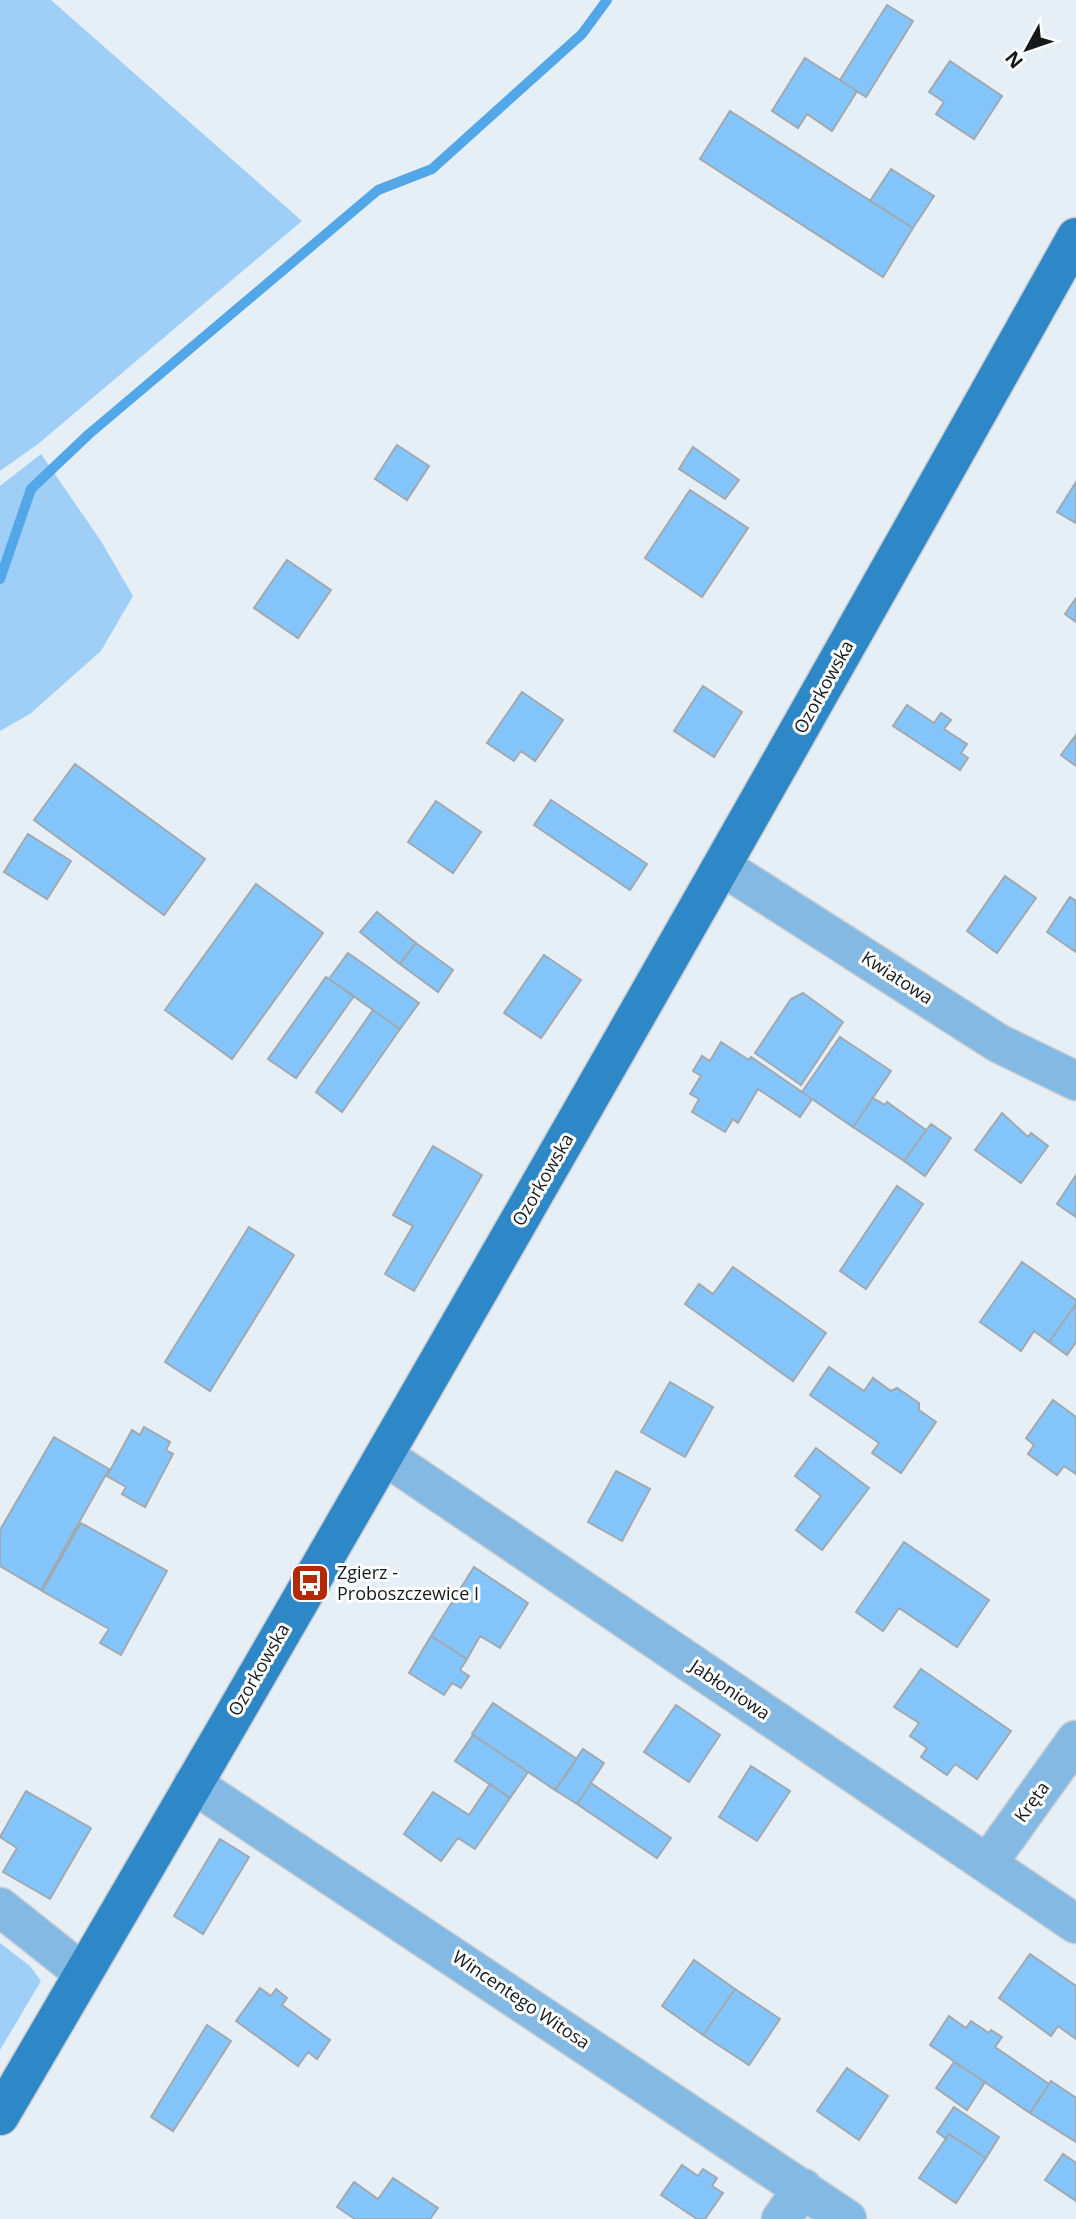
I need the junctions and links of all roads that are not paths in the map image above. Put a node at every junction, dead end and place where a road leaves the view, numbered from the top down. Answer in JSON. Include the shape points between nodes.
{"nodes":[{"id":1,"x":1073,"y":251,"type":"edge"},
{"id":2,"x":723,"y":867,"type":"junction"},
{"id":3,"x":1076,"y":1080,"type":"edge"},
{"id":4,"x":385,"y":1456,"type":"junction"},
{"id":5,"x":1076,"y":1740,"type":"edge"},
{"id":6,"x":193,"y":1784,"type":"junction"},
{"id":7,"x":988,"y":1863,"type":"junction"},
{"id":8,"x":0,"y":1907,"type":"edge"},
{"id":9,"x":1076,"y":1924,"type":"edge"},
{"id":10,"x":83,"y":1973,"type":"junction"},
{"id":11,"x":0,"y":2116,"type":"edge"},
{"id":12,"x":803,"y":2188,"type":"junction"},
{"id":13,"x":781,"y":2219,"type":"edge"},
{"id":14,"x":847,"y":2219,"type":"edge"}],
"edges":[{"from":1,"to":2,"type":"main road","name":"Ozorkowska"},
{"from":2,"to":3,"type":"street","name":"Kwiatowa","via":[[998,1042]]},
{"from":2,"to":4,"type":"main road","name":"Ozorkowska"},
{"from":4,"to":6,"type":"main road","name":"Ozorkowska"},
{"from":4,"to":7,"type":"street","name":"Jabłoniowa"},
{"from":5,"to":7,"type":"street","name":"Kręta"},
{"from":6,"to":10,"type":"main road","name":"Ozorkowska"},
{"from":6,"to":12,"type":"street","name":"Wincentego Witosa"},
{"from":7,"to":9,"type":"street","name":"Jabłoniowa"},
{"from":8,"to":10,"type":"street"},
{"from":10,"to":11,"type":"main road","name":"Ozorkowska"},
{"from":12,"to":13,"type":"street"},
{"from":12,"to":14,"type":"street","name":"Wincentego Witosa"}]}
